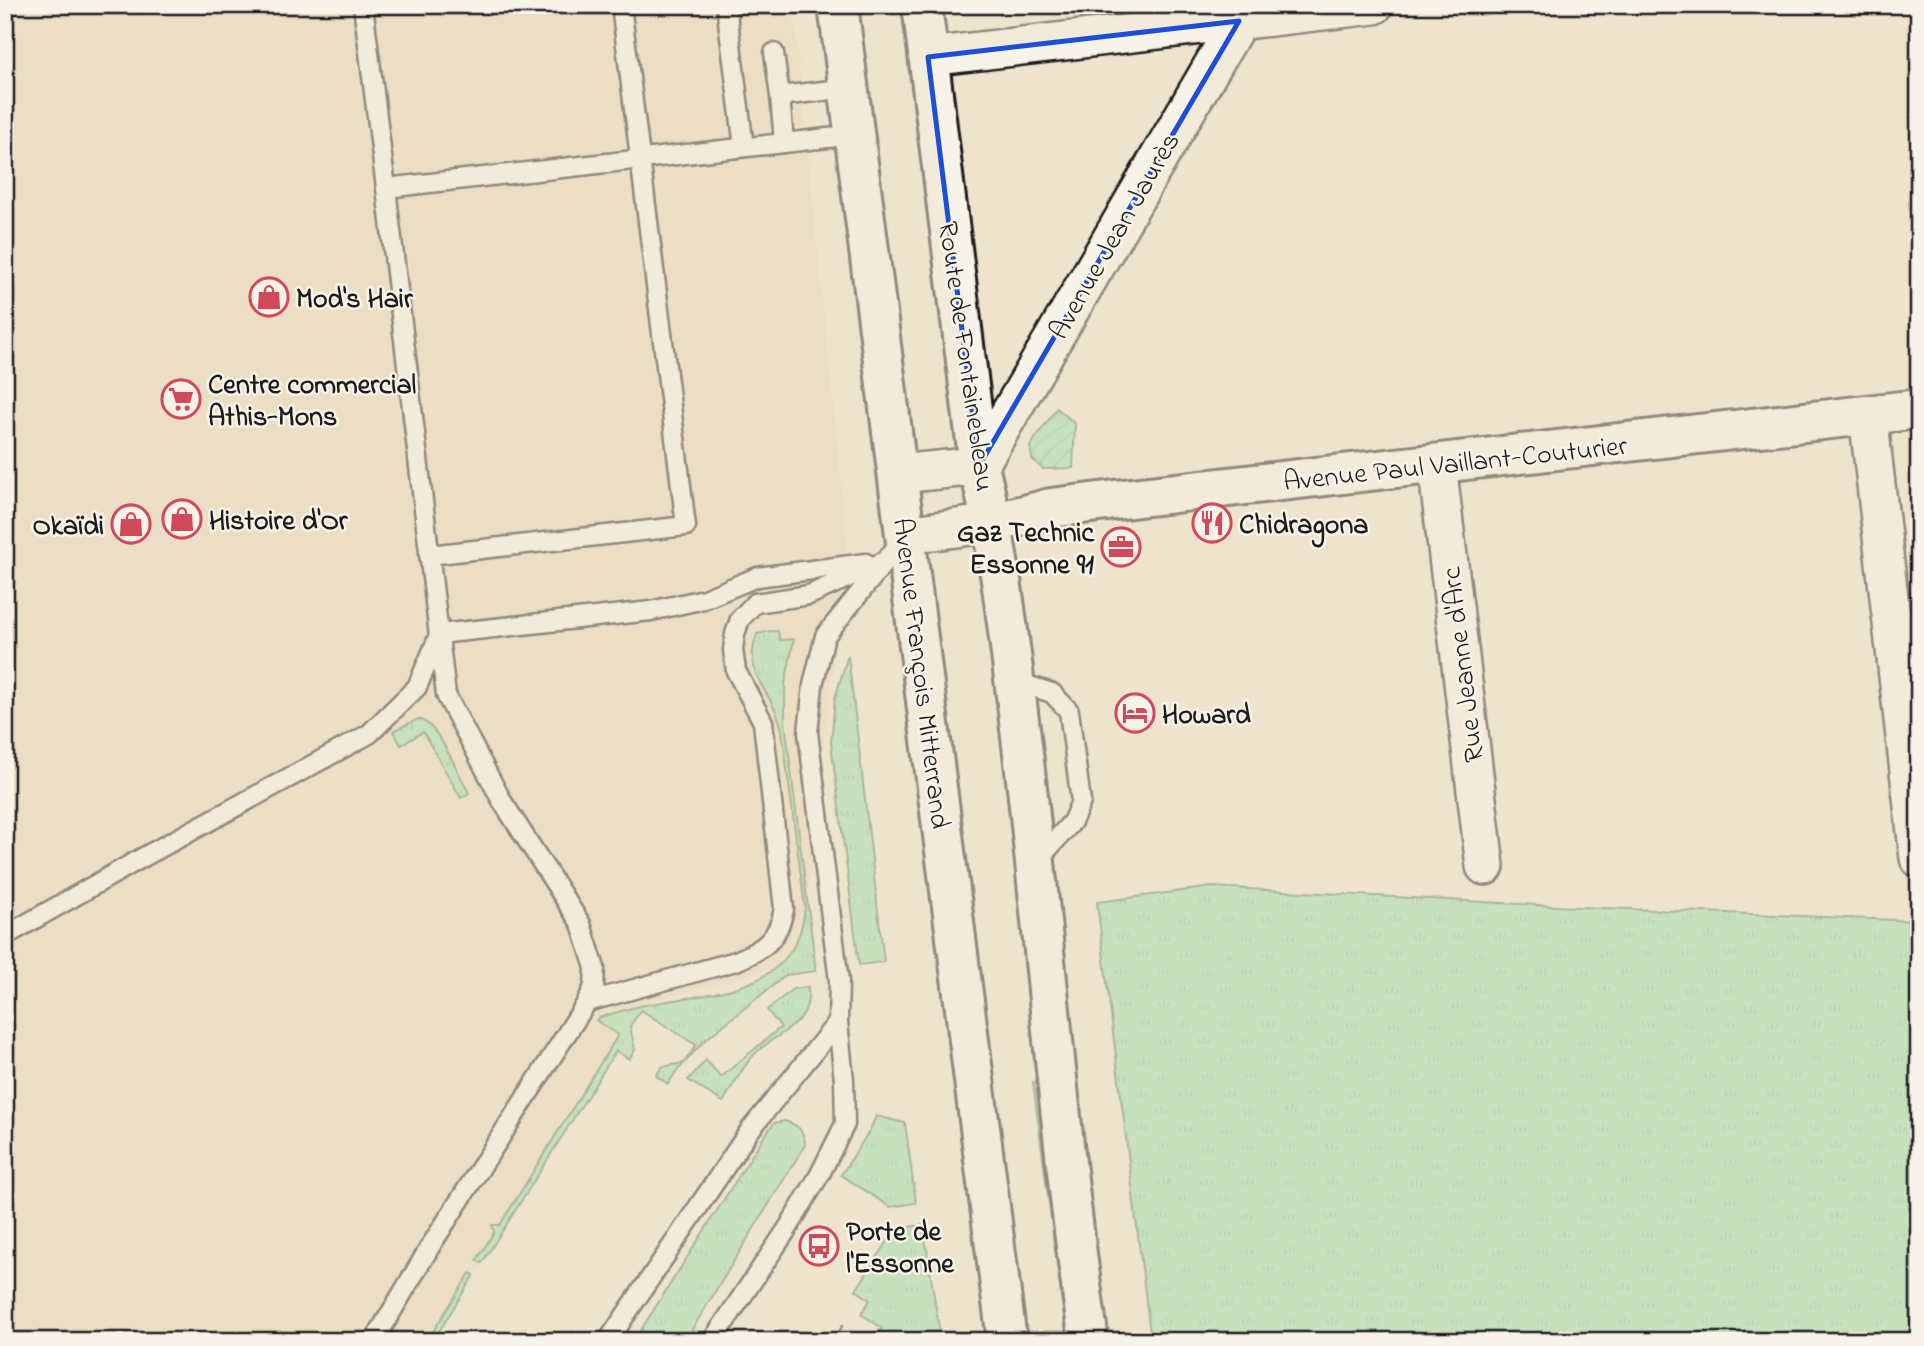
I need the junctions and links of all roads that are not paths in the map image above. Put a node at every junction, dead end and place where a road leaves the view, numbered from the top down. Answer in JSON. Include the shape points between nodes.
{"nodes":[{"id":1,"x":363,"y":5,"type":"edge"},
{"id":2,"x":621,"y":5,"type":"edge"},
{"id":3,"x":726,"y":5,"type":"edge"},
{"id":4,"x":838,"y":5,"type":"edge"},
{"id":5,"x":922,"y":5,"type":"edge"},
{"id":6,"x":1374,"y":5,"type":"edge"},
{"id":7,"x":1244,"y":13,"type":"edge"},
{"id":8,"x":774,"y":54,"type":"dead end"},
{"id":9,"x":928,"y":57,"type":"junction"},
{"id":10,"x":849,"y":89,"type":"junction"},
{"id":11,"x":780,"y":96,"type":"junction"},
{"id":12,"x":854,"y":135,"type":"junction"},
{"id":13,"x":784,"y":142,"type":"junction"},
{"id":14,"x":744,"y":147,"type":"junction"},
{"id":15,"x":640,"y":160,"type":"junction"},
{"id":16,"x":386,"y":188,"type":"junction"},
{"id":17,"x":1919,"y":410,"type":"edge"},
{"id":18,"x":1868,"y":415,"type":"junction"},
{"id":19,"x":1437,"y":464,"type":"junction"},
{"id":20,"x":979,"y":466,"type":"junction"},
{"id":21,"x":898,"y":474,"type":"junction"},
{"id":22,"x":993,"y":523,"type":"junction"},
{"id":23,"x":896,"y":548,"type":"junction"},
{"id":24,"x":429,"y":555,"type":"junction"},
{"id":25,"x":439,"y":635,"type":"junction"},
{"id":26,"x":1014,"y":681,"type":"junction"},
{"id":27,"x":1919,"y":858,"type":"edge"},
{"id":28,"x":1485,"y":866,"type":"dead end"},
{"id":29,"x":1037,"y":868,"type":"junction"},
{"id":30,"x":5,"y":936,"type":"edge"},
{"id":31,"x":587,"y":1002,"type":"junction"},
{"id":32,"x":838,"y":1023,"type":"junction"},
{"id":33,"x":374,"y":1341,"type":"edge"},
{"id":34,"x":608,"y":1341,"type":"edge"},
{"id":35,"x":712,"y":1341,"type":"edge"},
{"id":36,"x":1007,"y":1341,"type":"edge"},
{"id":37,"x":1089,"y":1341,"type":"edge"}],
"edges":[{"from":1,"to":16,"type":"lane"},
{"from":2,"to":15,"type":"lane"},
{"from":3,"to":14,"type":"lane"},
{"from":4,"to":10,"type":"main road","name":"Avenue François Mitterrand"},
{"from":5,"to":9,"type":"main road","name":"Route de Fontainebleau"},
{"from":6,"to":7,"type":"street"},
{"from":7,"to":9,"type":"street"},
{"from":7,"to":20,"type":"street","name":"Avenue Jean Jaurès"},
{"from":8,"to":11,"type":"lane"},
{"from":9,"to":20,"type":"main road","name":"Route de Fontainebleau"},
{"from":10,"to":11,"type":"lane"},
{"from":10,"to":12,"type":"main road","name":"Avenue François Mitterrand"},
{"from":11,"to":13,"type":"lane"},
{"from":12,"to":13,"type":"lane"},
{"from":12,"to":21,"type":"main road","name":"Avenue François Mitterrand"},
{"from":13,"to":14,"type":"lane"},
{"from":14,"to":15,"type":"lane"},
{"from":15,"to":16,"type":"lane"},
{"from":15,"to":24,"type":"lane","via":[[686,526]]},
{"from":16,"to":24,"type":"lane"},
{"from":17,"to":18,"type":"main road","name":"Avenue Paul Vaillant-Couturier"},
{"from":18,"to":19,"type":"main road","name":"Avenue Paul Vaillant-Couturier"},
{"from":18,"to":27,"type":"street"},
{"from":19,"to":22,"type":"main road","name":"Avenue Paul Vaillant-Couturier","via":[[1051,508]]},
{"from":19,"to":28,"type":"street","name":"Rue Jeanne d'Arc"},
{"from":20,"to":21,"type":"street"},
{"from":20,"to":22,"type":"main road","name":"Route de Fontainebleau"},
{"from":21,"to":23,"type":"main road","name":"Avenue François Mitterrand"},
{"from":22,"to":23,"type":"street"},
{"from":22,"to":26,"type":"main road","name":"Route de Fontainebleau"},
{"from":23,"to":25,"type":"lane","via":[[757,577],[704,599],[651,611]]},
{"from":23,"to":31,"type":"lane","via":[[809,595],[755,603],[735,634],[736,671],[763,722],[784,909],[775,936],[736,961]]},
{"from":23,"to":32,"type":"lane","via":[[825,636],[810,708],[808,733],[839,981]]},
{"from":23,"to":36,"type":"main road","name":"Avenue François Mitterrand"},
{"from":24,"to":25,"type":"lane"},
{"from":25,"to":30,"type":"lane","via":[[417,687],[369,734]]},
{"from":25,"to":31,"type":"lane","via":[[446,695],[502,801],[581,924],[595,968]]},
{"from":26,"to":29,"type":"main road","name":"Route de Fontainebleau"},
{"from":26,"to":29,"type":"lane","via":[[1052,693],[1069,711],[1081,802],[1072,822]]},
{"from":29,"to":37,"type":"main road","via":[[1063,1137]]},
{"from":31,"to":33,"type":"lane"},
{"from":32,"to":34,"type":"lane","via":[[750,1130]]},
{"from":32,"to":35,"type":"lane","via":[[845,1124],[788,1228]]}]}
